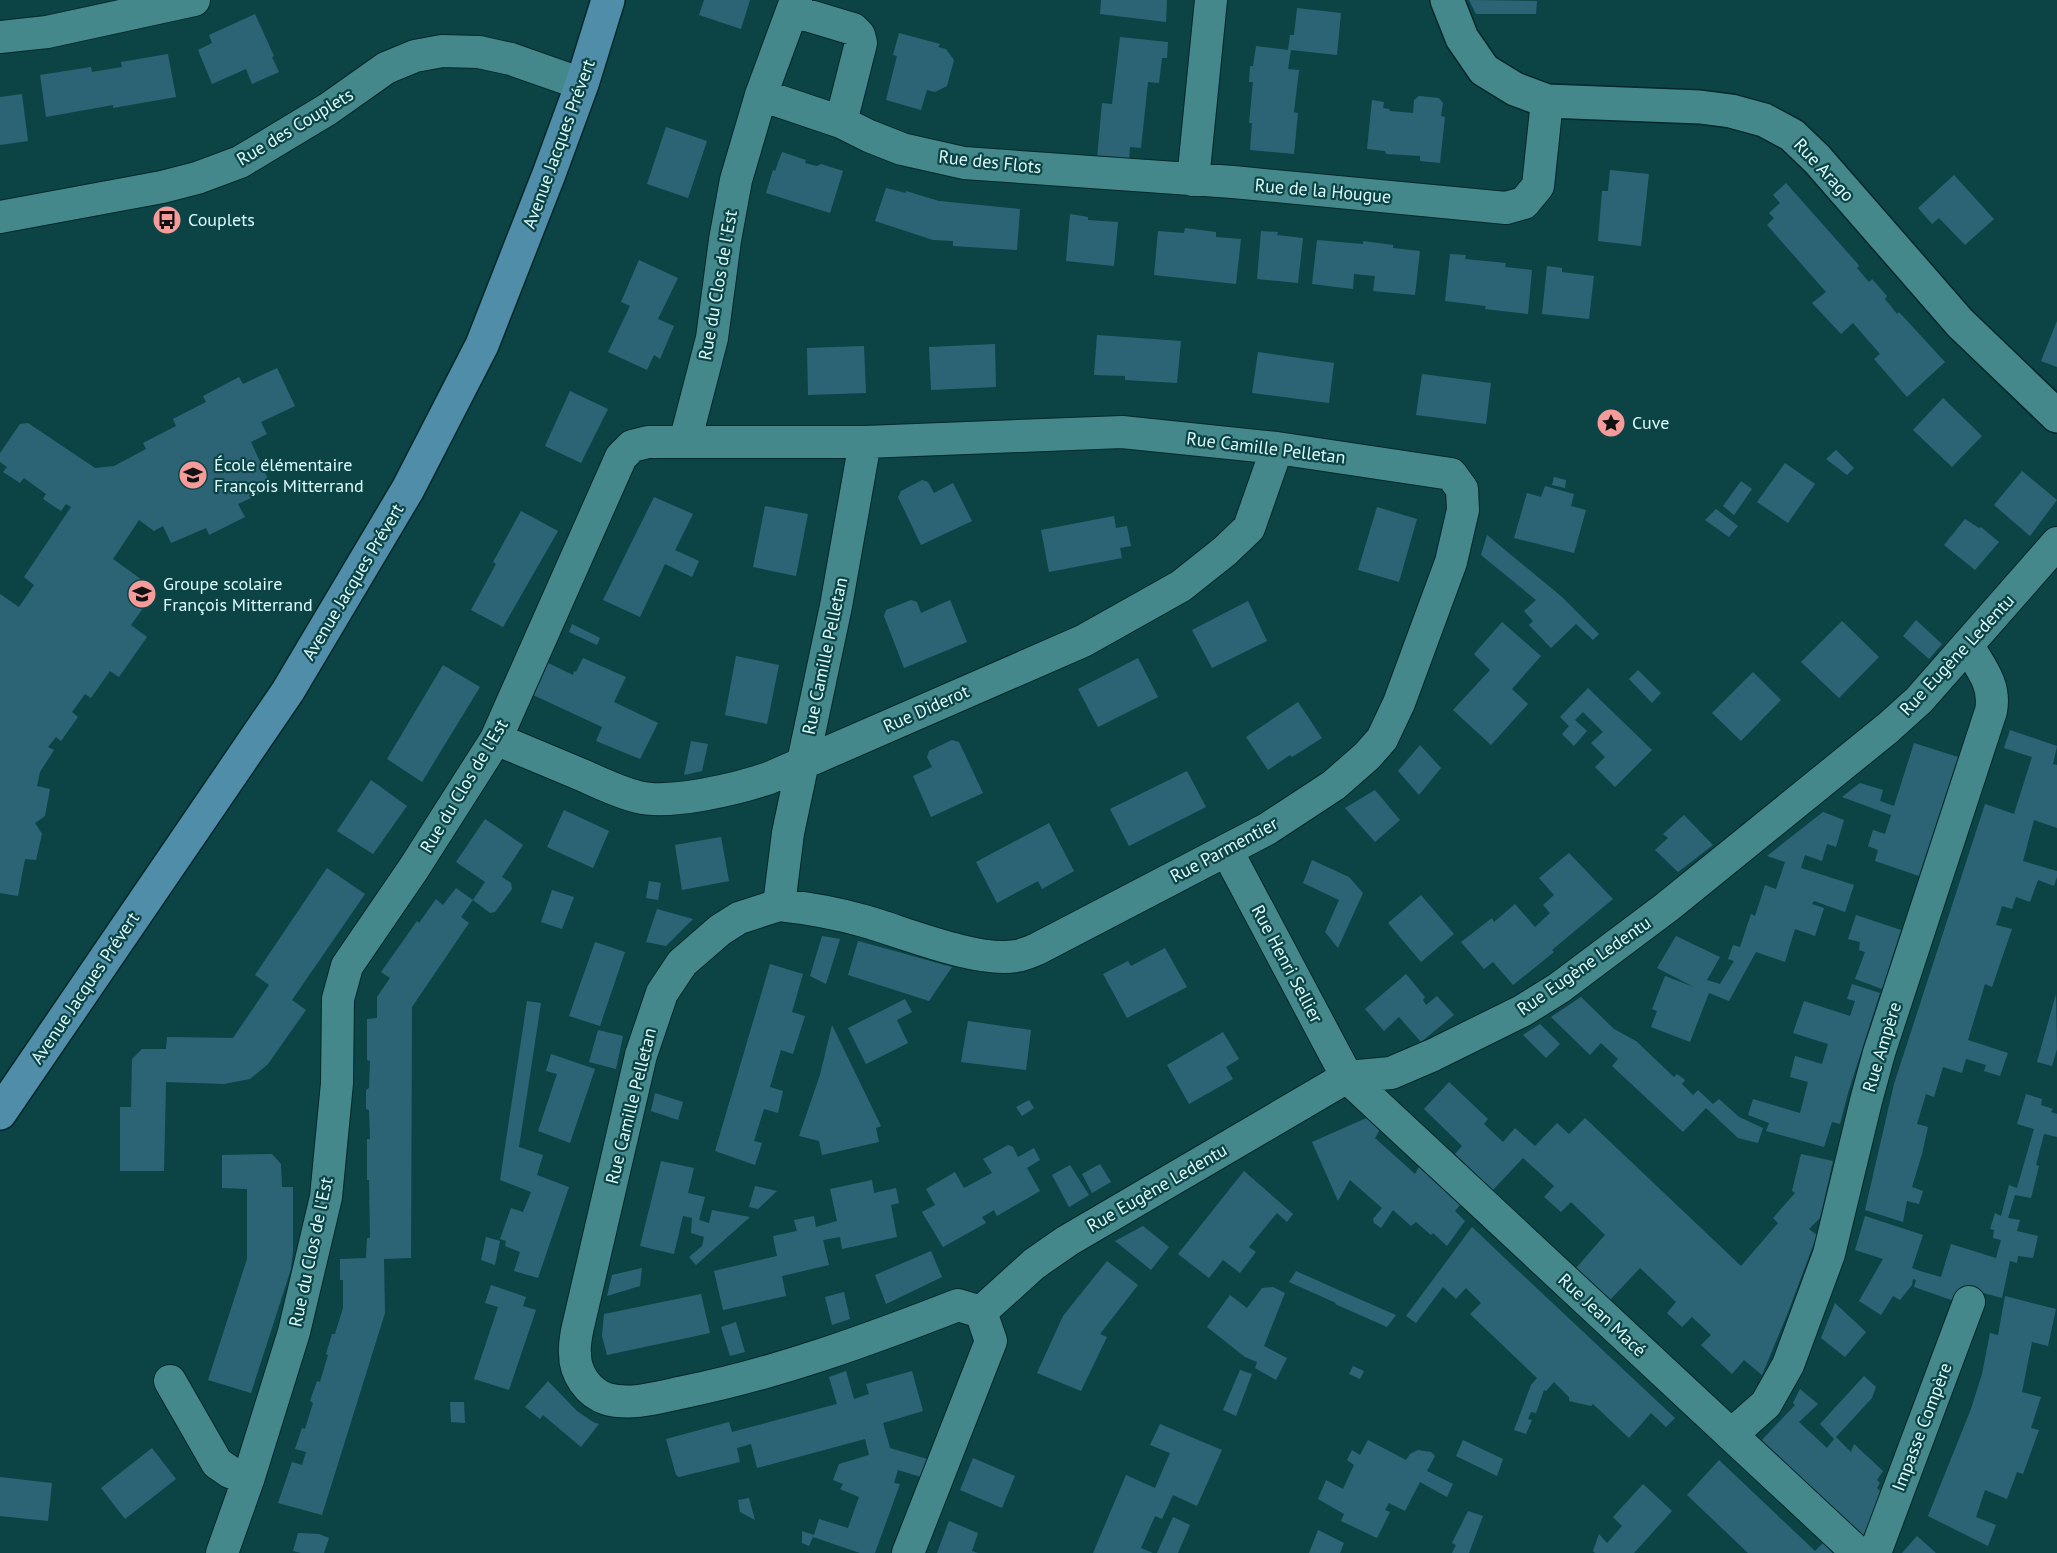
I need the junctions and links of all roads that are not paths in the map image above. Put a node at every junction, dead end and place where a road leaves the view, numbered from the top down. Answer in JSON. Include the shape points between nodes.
{"nodes":[{"id":1,"x":194,"y":0,"type":"edge"},
{"id":2,"x":608,"y":0,"type":"edge"},
{"id":3,"x":1211,"y":0,"type":"edge"},
{"id":4,"x":1447,"y":0,"type":"edge"},
{"id":5,"x":795,"y":5,"type":"edge"},
{"id":6,"x":0,"y":37,"type":"edge"},
{"id":7,"x":582,"y":84,"type":"junction"},
{"id":8,"x":761,"y":95,"type":"junction"},
{"id":9,"x":1547,"y":101,"type":"junction"},
{"id":10,"x":841,"y":122,"type":"junction"},
{"id":11,"x":1193,"y":180,"type":"junction"},
{"id":12,"x":0,"y":217,"type":"edge"},
{"id":13,"x":2057,"y":417,"type":"edge"},
{"id":14,"x":685,"y":442,"type":"junction"},
{"id":15,"x":865,"y":442,"type":"junction"},
{"id":16,"x":1277,"y":448,"type":"junction"},
{"id":17,"x":1451,"y":474,"type":"joint"},
{"id":18,"x":2057,"y":543,"type":"edge"},
{"id":19,"x":1968,"y":646,"type":"junction"},
{"id":20,"x":496,"y":739,"type":"junction"},
{"id":21,"x":803,"y":763,"type":"junction"},
{"id":22,"x":1227,"y":851,"type":"junction"},
{"id":23,"x":778,"y":905,"type":"junction"},
{"id":24,"x":1347,"y":1077,"type":"junction"},
{"id":25,"x":0,"y":1113,"type":"edge"},
{"id":26,"x":1969,"y":1302,"type":"dead end"},
{"id":27,"x":981,"y":1312,"type":"junction"},
{"id":28,"x":170,"y":1381,"type":"dead end"},
{"id":29,"x":1731,"y":1435,"type":"junction"},
{"id":30,"x":248,"y":1480,"type":"junction"},
{"id":31,"x":222,"y":1553,"type":"edge"},
{"id":32,"x":908,"y":1553,"type":"edge"},
{"id":33,"x":1858,"y":1553,"type":"edge"},
{"id":34,"x":1875,"y":1553,"type":"edge"}],
"edges":[{"from":1,"to":6,"type":"street","via":[[47,32]]},
{"from":2,"to":7,"type":"main road","name":"Avenue Jacques Prévert"},
{"from":3,"to":11,"type":"street"},
{"from":4,"to":9,"type":"street","name":"Rue Arago","via":[[1462,38],[1484,70],[1515,89]]},
{"from":5,"to":8,"type":"street","name":"Rue du Clos de l'Est"},
{"from":5,"to":10,"type":"street","via":[[859,35],[861,44]]},
{"from":7,"to":12,"type":"street","name":"Rue des Couplets","via":[[512,59],[479,52],[442,51],[415,56],[386,68],[328,109],[240,162],[162,187]]},
{"from":7,"to":25,"type":"main road","name":"Avenue Jacques Prévert","via":[[482,345],[408,489],[288,691]]},
{"from":8,"to":10,"type":"street","name":"Rue des Flots"},
{"from":8,"to":14,"type":"street","name":"Rue du Clos de l'Est","via":[[736,180],[712,338]]},
{"from":9,"to":11,"type":"street","name":"Rue de la Hougue","via":[[1538,186],[1524,203],[1506,208]]},
{"from":9,"to":13,"type":"street","name":"Rue Arago","via":[[1731,111],[1764,120],[1792,135],[1960,323]]},
{"from":10,"to":11,"type":"street","name":"Rue des Flots","via":[[902,149],[964,163]]},
{"from":14,"to":15,"type":"street","name":"Rue Camille Pelletan"},
{"from":14,"to":20,"type":"street","name":"Rue du Clos de l'Est","via":[[648,442],[632,446],[621,457]]},
{"from":15,"to":16,"type":"street","name":"Rue Camille Pelletan","via":[[1122,432]]},
{"from":15,"to":21,"type":"street","name":"Rue Camille Pelletan"},
{"from":16,"to":17,"type":"street","name":"Rue Camille Pelletan"},
{"from":16,"to":21,"type":"street","name":"Rue Diderot","via":[[1249,528],[1181,586],[1083,641]]},
{"from":17,"to":22,"type":"street","name":"Rue Parmentier","via":[[1462,489],[1463,510],[1451,562],[1399,704],[1382,739],[1334,785]]},
{"from":18,"to":19,"type":"street","name":"Rue Eugène Ledentu"},
{"from":19,"to":24,"type":"street","name":"Rue Eugène Ledentu","via":[[1888,728],[1667,907],[1559,988],[1522,1011],[1422,1060],[1390,1073]]},
{"from":19,"to":29,"type":"street","name":"Rue Ampère","via":[[1994,698],[1880,1053],[1829,1254],[1788,1365],[1766,1404]]},
{"from":20,"to":21,"type":"street","name":"Rue Diderot","via":[[614,789],[639,798],[663,800],[747,785]]},
{"from":20,"to":30,"type":"street","name":"Rue du Clos de l'Est","via":[[347,966],[338,999],[337,1083],[326,1197],[294,1332]]},
{"from":21,"to":23,"type":"street","name":"Rue Camille Pelletan"},
{"from":22,"to":23,"type":"street","name":"Rue Parmentier","via":[[1037,949],[1016,956],[969,953],[862,920]]},
{"from":22,"to":24,"type":"street","name":"Rue Henri Sellier"},
{"from":23,"to":27,"type":"street","name":"Rue Camille Pelletan","via":[[739,918],[720,930],[682,963],[662,993],[641,1055],[577,1331],[574,1354],[579,1375],[590,1390],[605,1398],[622,1402],[652,1399],[810,1359],[958,1305]]},
{"from":24,"to":27,"type":"street","name":"Rue Eugène Ledentu","via":[[1067,1241],[1034,1264]]},
{"from":24,"to":29,"type":"street","name":"Rue Jean Macé"},
{"from":26,"to":34,"type":"street","name":"Impasse Compère"},
{"from":27,"to":32,"type":"street","via":[[991,1341]]},
{"from":28,"to":30,"type":"street","via":[[217,1463]]},
{"from":29,"to":33,"type":"street","name":"Rue Jean Macé"},
{"from":30,"to":31,"type":"street","name":"Rue du Clos de l'Est"}]}
